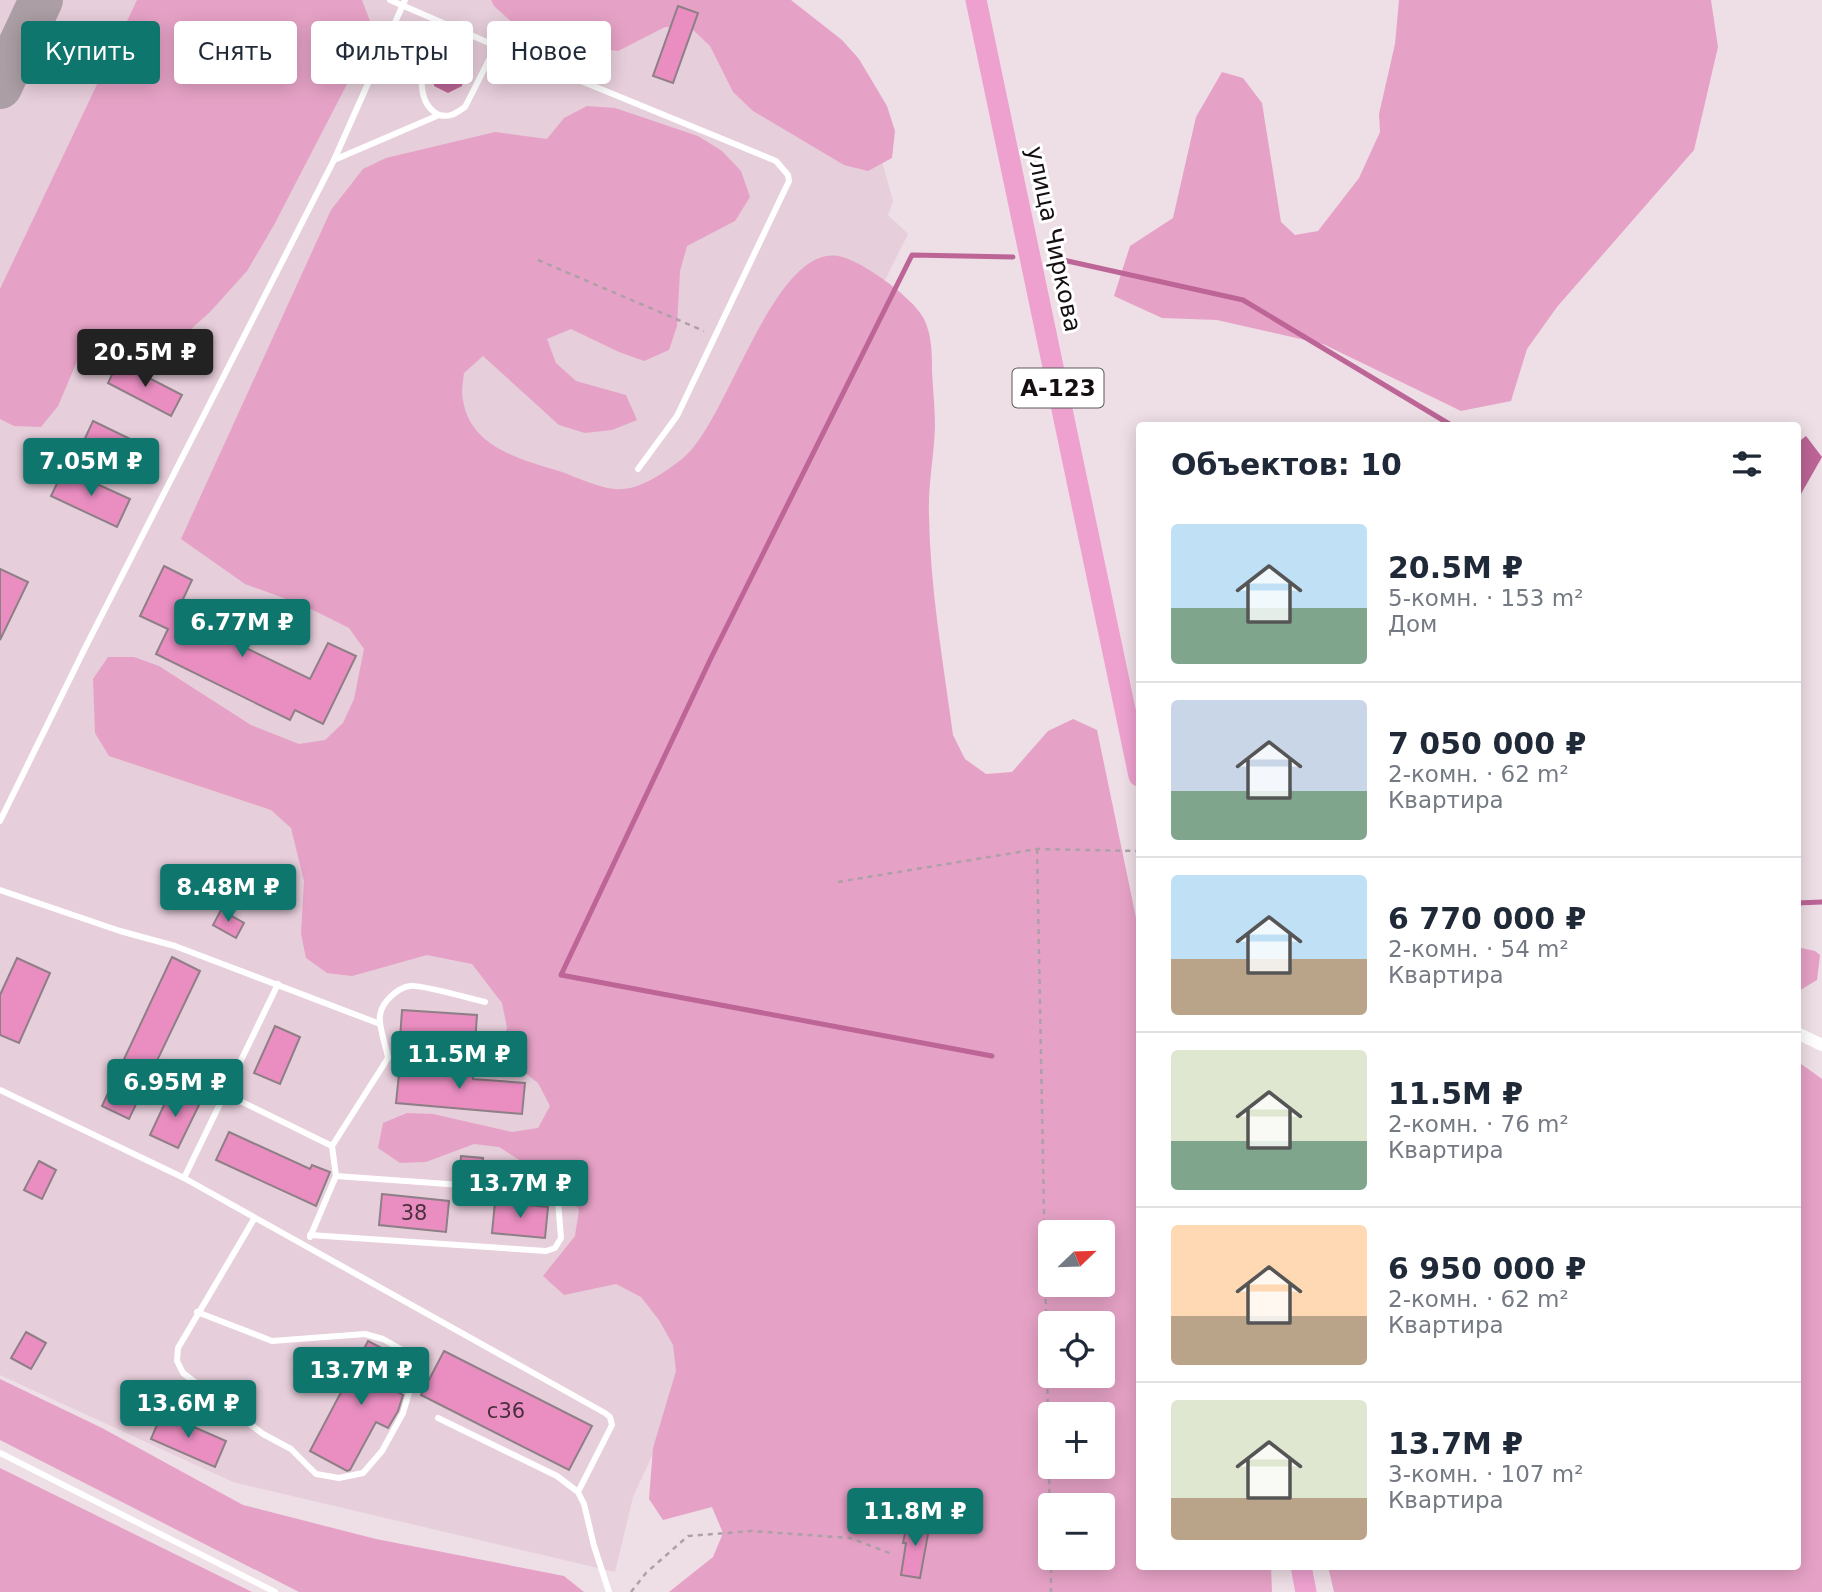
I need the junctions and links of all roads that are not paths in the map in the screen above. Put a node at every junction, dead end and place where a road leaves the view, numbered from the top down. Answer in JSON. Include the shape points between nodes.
{"nodes":[{"id":1,"x":390,"y":0,"type":"edge"},
{"id":2,"x":404,"y":3,"type":"edge"},
{"id":3,"x":975,"y":3,"type":"edge"},
{"id":4,"x":436,"y":21,"type":"edge"},
{"id":5,"x":487,"y":64,"type":"edge"},
{"id":6,"x":423,"y":84,"type":"edge"},
{"id":7,"x":589,"y":84,"type":"edge"},
{"id":8,"x":439,"y":116,"type":"junction"},
{"id":9,"x":334,"y":160,"type":"junction"},
{"id":10,"x":638,"y":469,"type":"dead end"},
{"id":11,"x":1136,"y":762,"type":"edge"},
{"id":12,"x":0,"y":821,"type":"edge"},
{"id":13,"x":0,"y":890,"type":"edge"},
{"id":14,"x":278,"y":984,"type":"junction"},
{"id":15,"x":485,"y":1002,"type":"dead end"},
{"id":16,"x":380,"y":1024,"type":"junction"},
{"id":17,"x":1801,"y":1035,"type":"edge"},
{"id":18,"x":1822,"y":1045,"type":"edge"},
{"id":19,"x":175,"y":1069,"type":"dead end"},
{"id":20,"x":0,"y":1090,"type":"edge"},
{"id":21,"x":224,"y":1093,"type":"junction"},
{"id":22,"x":332,"y":1146,"type":"junction"},
{"id":23,"x":336,"y":1177,"type":"junction"},
{"id":24,"x":184,"y":1178,"type":"junction"},
{"id":25,"x":254,"y":1219,"type":"junction"},
{"id":26,"x":310,"y":1235,"type":"junction"},
{"id":27,"x":308,"y":1245,"type":"junction"},
{"id":28,"x":197,"y":1312,"type":"junction"},
{"id":29,"x":438,"y":1418,"type":"dead end"},
{"id":30,"x":0,"y":1453,"type":"edge"},
{"id":31,"x":578,"y":1492,"type":"junction"},
{"id":32,"x":1302,"y":1570,"type":"edge"},
{"id":33,"x":275,"y":1592,"type":"edge"},
{"id":34,"x":609,"y":1592,"type":"edge"},
{"id":35,"x":1306,"y":1592,"type":"edge"}],
"edges":[{"from":1,"to":2,"type":"lane"},
{"from":2,"to":4,"type":"lane"},
{"from":2,"to":9,"type":"lane"},
{"from":3,"to":11,"type":"main road","name":"улица Чиркова","number":"А-123"},
{"from":5,"to":8,"type":"lane","via":[[465,107],[451,116]]},
{"from":6,"to":8,"type":"lane","via":[[432,112]]},
{"from":7,"to":10,"type":"lane","via":[[776,161],[789,181],[677,416]]},
{"from":8,"to":9,"type":"lane"},
{"from":9,"to":12,"type":"lane"},
{"from":13,"to":14,"type":"lane"},
{"from":14,"to":16,"type":"lane"},
{"from":14,"to":21,"type":"lane"},
{"from":15,"to":16,"type":"lane","via":[[411,985],[389,998],[380,1012]]},
{"from":16,"to":22,"type":"lane","via":[[388,1058]]},
{"from":17,"to":18,"type":"street"},
{"from":19,"to":21,"type":"lane"},
{"from":20,"to":24,"type":"lane"},
{"from":21,"to":22,"type":"lane"},
{"from":21,"to":24,"type":"lane"},
{"from":22,"to":23,"type":"lane"},
{"from":23,"to":26,"type":"lane"},
{"from":23,"to":26,"type":"lane","via":[[545,1191],[558,1201],[561,1238],[547,1251]]},
{"from":24,"to":25,"type":"lane"},
{"from":25,"to":27,"type":"lane"},
{"from":25,"to":28,"type":"lane"},
{"from":26,"to":27,"type":"lane"},
{"from":27,"to":31,"type":"lane","via":[[605,1413],[612,1425]]},
{"from":28,"to":28,"type":"lane","via":[[178,1348],[177,1361],[183,1373],[263,1434],[291,1449],[316,1474],[339,1478],[363,1473],[382,1451],[403,1413],[412,1384],[414,1367],[406,1352],[365,1334],[272,1341]]},
{"from":29,"to":31,"type":"lane","via":[[556,1476]]},
{"from":30,"to":33,"type":"lane"},
{"from":31,"to":34,"type":"lane"},
{"from":32,"to":35,"type":"main road"}]}
